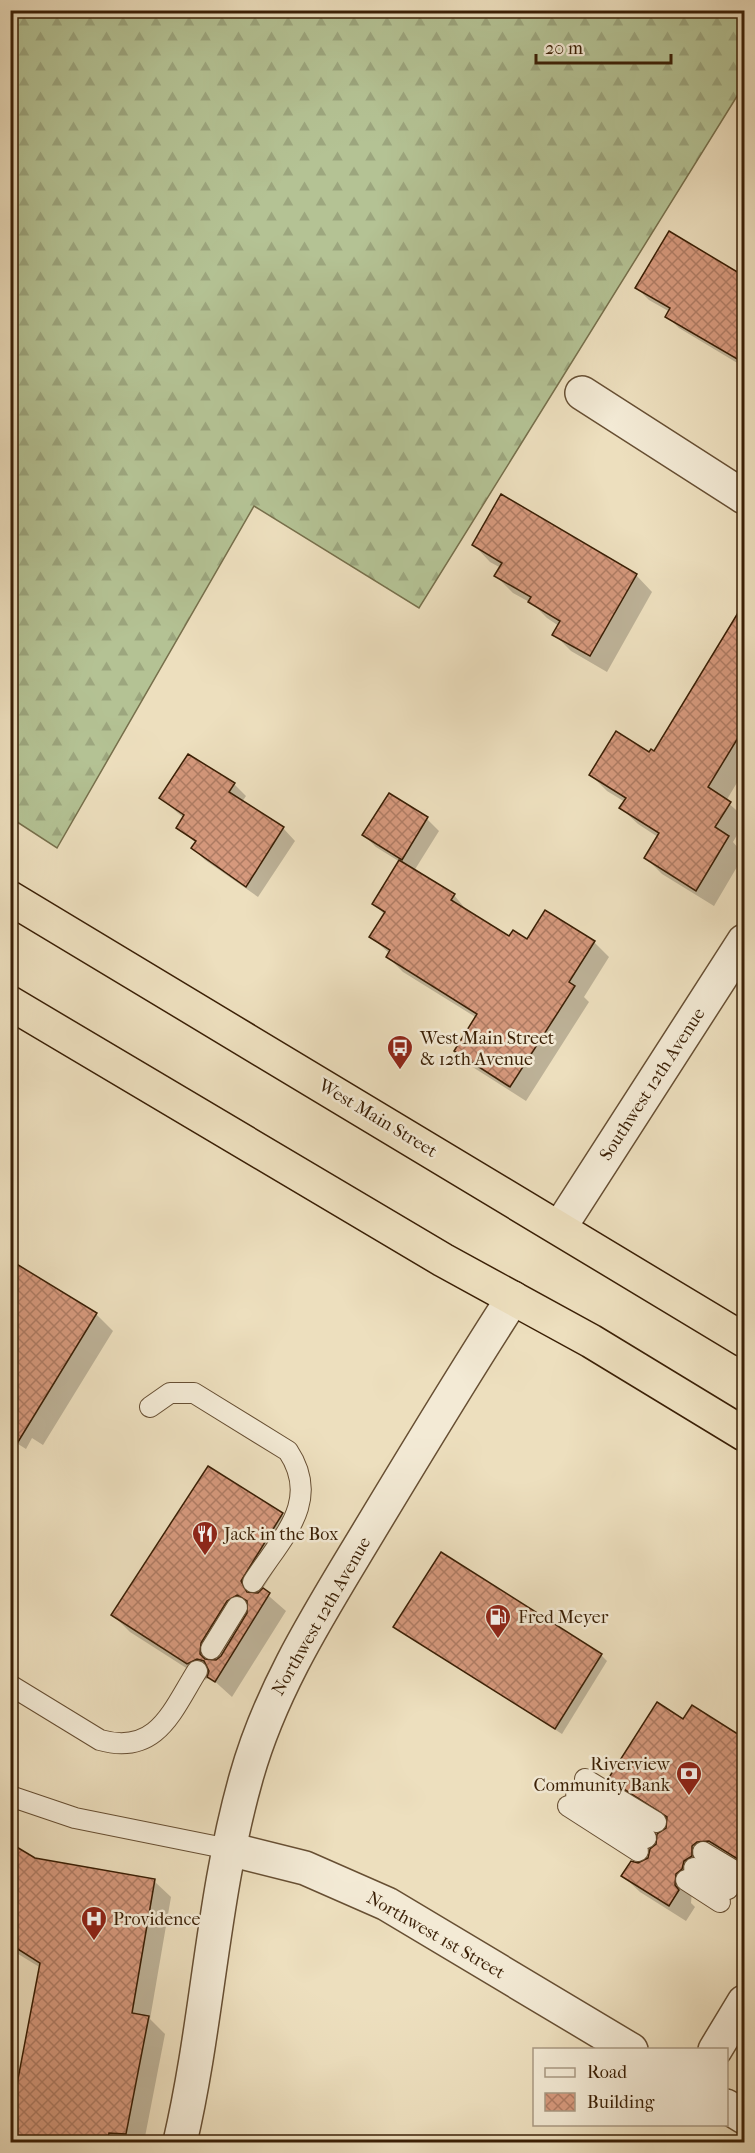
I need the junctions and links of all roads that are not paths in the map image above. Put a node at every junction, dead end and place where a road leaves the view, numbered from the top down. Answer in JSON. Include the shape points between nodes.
{"nodes":[{"id":1,"x":582,"y":393,"type":"dead end"},
{"id":2,"x":744,"y":497,"type":"edge"},
{"id":3,"x":10,"y":898,"type":"edge"},
{"id":4,"x":744,"y":940,"type":"edge"},
{"id":5,"x":10,"y":1003,"type":"edge"},
{"id":6,"x":560,"y":1227,"type":"junction"},
{"id":7,"x":513,"y":1298,"type":"junction"},
{"id":8,"x":744,"y":1340,"type":"edge"},
{"id":9,"x":150,"y":1407,"type":"dead end"},
{"id":10,"x":744,"y":1434,"type":"edge"},
{"id":11,"x":253,"y":1582,"type":"dead end"},
{"id":12,"x":237,"y":1607,"type":"dead end"},
{"id":13,"x":211,"y":1649,"type":"dead end"},
{"id":14,"x":197,"y":1671,"type":"dead end"},
{"id":15,"x":10,"y":1685,"type":"edge"},
{"id":16,"x":576,"y":1793,"type":"dead end"},
{"id":17,"x":10,"y":1796,"type":"edge"},
{"id":18,"x":646,"y":1837,"type":"dead end"},
{"id":19,"x":229,"y":1849,"type":"junction"},
{"id":20,"x":726,"y":1891,"type":"joint"},
{"id":21,"x":744,"y":2001,"type":"edge"},
{"id":22,"x":629,"y":2048,"type":"edge"},
{"id":23,"x":716,"y":2048,"type":"edge"},
{"id":24,"x":728,"y":2107,"type":"edge"},
{"id":25,"x":744,"y":2117,"type":"edge"},
{"id":26,"x":180,"y":2142,"type":"edge"}],
"edges":[{"from":1,"to":2,"type":"street"},
{"from":3,"to":6,"type":"highway","name":"West Main Street"},
{"from":4,"to":6,"type":"street","name":"Southwest 12th Avenue"},
{"from":5,"to":7,"type":"highway","via":[[432,1254]]},
{"from":6,"to":8,"type":"highway","name":"West Main Street"},
{"from":7,"to":10,"type":"highway"},
{"from":7,"to":19,"type":"street","name":"Northwest 12th Avenue","via":[[301,1644],[267,1713]]},
{"from":9,"to":11,"type":"lane","via":[[170,1393],[194,1393],[288,1451],[298,1466],[302,1500]]},
{"from":12,"to":13,"type":"lane"},
{"from":14,"to":15,"type":"lane","via":[[161,1728],[133,1743],[100,1740]]},
{"from":16,"to":18,"type":"lane"},
{"from":17,"to":19,"type":"lane","via":[[75,1818]]},
{"from":19,"to":22,"type":"street","name":"Northwest 1st Street","via":[[305,1868],[387,1904]]},
{"from":19,"to":26,"type":"street","name":"Northwest 12th Avenue"},
{"from":20,"to":20,"type":"lane","via":[[738,1873],[694,1867]]},
{"from":21,"to":23,"type":"street"},
{"from":24,"to":25,"type":"street"}]}
